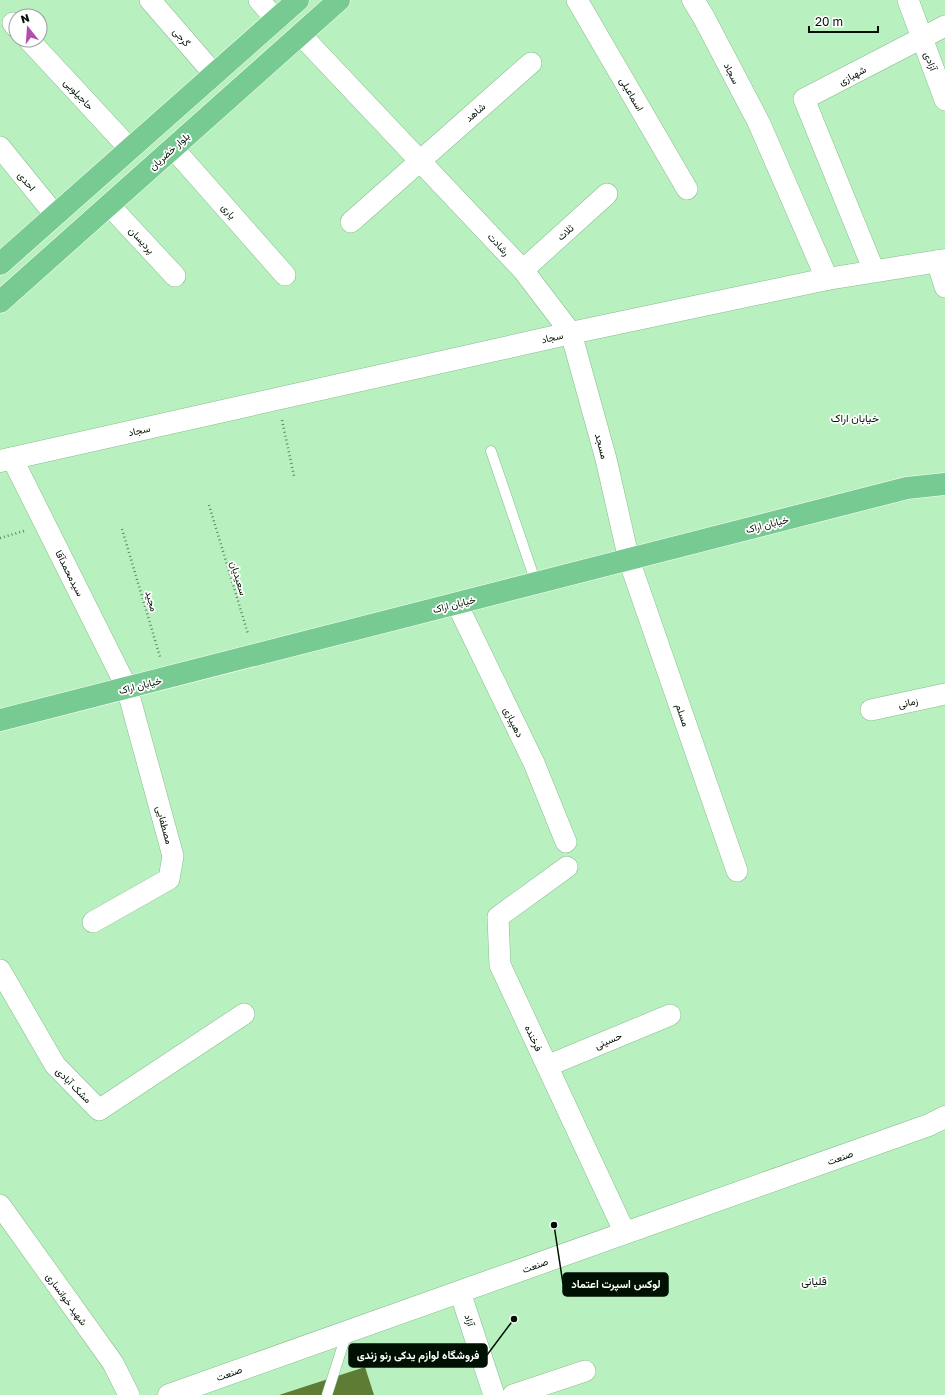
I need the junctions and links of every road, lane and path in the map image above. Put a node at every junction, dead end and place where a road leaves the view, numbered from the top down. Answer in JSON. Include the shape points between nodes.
{"nodes":[{"id":1,"x":150,"y":0,"type":"edge"},
{"id":2,"x":258,"y":0,"type":"edge"},
{"id":3,"x":298,"y":0,"type":"edge"},
{"id":4,"x":339,"y":0,"type":"edge"},
{"id":5,"x":577,"y":0,"type":"edge"},
{"id":6,"x":693,"y":0,"type":"edge"},
{"id":7,"x":908,"y":0,"type":"edge"},
{"id":8,"x":276,"y":20,"type":"junction"},
{"id":9,"x":945,"y":26,"type":"edge"},
{"id":10,"x":300,"y":34,"type":"junction"},
{"id":11,"x":922,"y":38,"type":"junction"},
{"id":12,"x":36,"y":48,"type":"edge"},
{"id":13,"x":531,"y":63,"type":"dead end"},
{"id":14,"x":214,"y":74,"type":"junction"},
{"id":15,"x":945,"y":100,"type":"edge"},
{"id":16,"x":0,"y":147,"type":"edge"},
{"id":17,"x":173,"y":148,"type":"junction"},
{"id":18,"x":130,"y":149,"type":"junction"},
{"id":19,"x":420,"y":161,"type":"junction"},
{"id":20,"x":687,"y":189,"type":"dead end"},
{"id":21,"x":607,"y":194,"type":"dead end"},
{"id":22,"x":109,"y":205,"type":"junction"},
{"id":23,"x":54,"y":215,"type":"junction"},
{"id":24,"x":351,"y":222,"type":"dead end"},
{"id":25,"x":941,"y":260,"type":"edge"},
{"id":26,"x":0,"y":264,"type":"edge"},
{"id":27,"x":523,"y":270,"type":"junction"},
{"id":28,"x":874,"y":271,"type":"junction"},
{"id":29,"x":285,"y":275,"type":"dead end"},
{"id":30,"x":175,"y":276,"type":"dead end"},
{"id":31,"x":827,"y":279,"type":"junction"},
{"id":32,"x":945,"y":287,"type":"edge"},
{"id":33,"x":0,"y":302,"type":"edge"},
{"id":34,"x":571,"y":333,"type":"junction"},
{"id":35,"x":277,"y":400,"type":"junction"},
{"id":36,"x":491,"y":451,"type":"dead end"},
{"id":37,"x":6,"y":460,"type":"edge"},
{"id":38,"x":945,"y":473,"type":"edge"},
{"id":39,"x":294,"y":476,"type":"dead end"},
{"id":40,"x":945,"y":484,"type":"edge"},
{"id":41,"x":907,"y":488,"type":"junction"},
{"id":42,"x":209,"y":505,"type":"dead end"},
{"id":43,"x":122,"y":529,"type":"dead end"},
{"id":44,"x":629,"y":560,"type":"junction"},
{"id":45,"x":536,"y":583,"type":"junction"},
{"id":46,"x":457,"y":604,"type":"junction"},
{"id":47,"x":254,"y":655,"type":"junction"},
{"id":48,"x":166,"y":678,"type":"junction"},
{"id":49,"x":127,"y":688,"type":"junction"},
{"id":50,"x":945,"y":694,"type":"edge"},
{"id":51,"x":871,"y":710,"type":"dead end"},
{"id":52,"x":0,"y":720,"type":"edge"},
{"id":53,"x":566,"y":842,"type":"dead end"},
{"id":54,"x":568,"y":867,"type":"dead end"},
{"id":55,"x":737,"y":870,"type":"dead end"},
{"id":56,"x":93,"y":922,"type":"dead end"},
{"id":57,"x":0,"y":970,"type":"edge"},
{"id":58,"x":244,"y":1014,"type":"dead end"},
{"id":59,"x":670,"y":1015,"type":"dead end"},
{"id":60,"x":547,"y":1066,"type":"junction"},
{"id":61,"x":945,"y":1117,"type":"edge"},
{"id":62,"x":0,"y":1205,"type":"edge"},
{"id":63,"x":625,"y":1233,"type":"junction"},
{"id":64,"x":460,"y":1292,"type":"junction"},
{"id":65,"x":347,"y":1332,"type":"junction"},
{"id":66,"x":585,"y":1371,"type":"dead end"},
{"id":67,"x":129,"y":1395,"type":"edge"},
{"id":68,"x":169,"y":1395,"type":"edge"},
{"id":69,"x":327,"y":1395,"type":"edge"},
{"id":70,"x":494,"y":1395,"type":"edge"},
{"id":71,"x":513,"y":1395,"type":"edge"}],
"edges":[{"from":1,"to":14,"type":"street","name":"گرجی"},
{"from":2,"to":8,"type":"street"},
{"from":3,"to":8,"type":"main road"},
{"from":4,"to":10,"type":"main road","name":"بلوار خضریان"},
{"from":5,"to":20,"type":"street","name":"اسماعیلی"},
{"from":6,"to":31,"type":"street","name":"سجاد","via":[[758,123]]},
{"from":7,"to":11,"type":"street","name":"آزادی"},
{"from":8,"to":14,"type":"main road"},
{"from":9,"to":11,"type":"street","name":"شهبازی"},
{"from":10,"to":17,"type":"main road","name":"بلوار خضریان"},
{"from":10,"to":19,"type":"street","name":"رشادت"},
{"from":11,"to":15,"type":"street","name":"آزادی"},
{"from":11,"to":28,"type":"street","name":"شهبازی","via":[[804,99]]},
{"from":12,"to":18,"type":"street","name":"حاجیلویی"},
{"from":13,"to":19,"type":"street","name":"شاهد"},
{"from":14,"to":18,"type":"main road"},
{"from":16,"to":23,"type":"street","name":"احدی"},
{"from":17,"to":22,"type":"main road","name":"بلوار خضریان"},
{"from":17,"to":29,"type":"street","name":"یاری"},
{"from":18,"to":23,"type":"main road"},
{"from":19,"to":24,"type":"street"},
{"from":19,"to":27,"type":"street","name":"رشادت"},
{"from":21,"to":27,"type":"street","name":"ثلاث"},
{"from":22,"to":30,"type":"street","name":"پردیسان"},
{"from":22,"to":33,"type":"main road","name":"بلوار خضریان"},
{"from":23,"to":26,"type":"main road"},
{"from":25,"to":28,"type":"street","name":"سجاد"},
{"from":25,"to":32,"type":"street"},
{"from":27,"to":34,"type":"street","name":"رشادت"},
{"from":28,"to":31,"type":"street","name":"سجاد"},
{"from":31,"to":34,"type":"street","name":"سجاد"},
{"from":34,"to":35,"type":"street","name":"سجاد"},
{"from":34,"to":44,"type":"street","name":"مسجد","via":[[606,459]]},
{"from":35,"to":37,"type":"street","name":"سجاد"},
{"from":35,"to":39,"type":"path"},
{"from":36,"to":45,"type":"lane"},
{"from":37,"to":49,"type":"street","name":"سیدمحمدآقا"},
{"from":38,"to":41,"type":"main road","name":"خیابان اراک"},
{"from":40,"to":41,"type":"main road","name":"خیابان اراک"},
{"from":41,"to":44,"type":"main road","name":"خیابان اراک"},
{"from":42,"to":47,"type":"path","name":"سعیدیان"},
{"from":43,"to":48,"type":"path","name":"مجید"},
{"from":44,"to":45,"type":"main road","name":"خیابان اراک"},
{"from":44,"to":55,"type":"street","name":"مسلم"},
{"from":45,"to":46,"type":"main road","name":"خیابان اراک"},
{"from":46,"to":47,"type":"main road","name":"خیابان اراک"},
{"from":46,"to":53,"type":"street","name":"دهپیازی","via":[[534,763]]},
{"from":47,"to":48,"type":"main road","name":"خیابان اراک"},
{"from":48,"to":49,"type":"main road","name":"خیابان اراک"},
{"from":49,"to":52,"type":"main road","name":"خیابان اراک"},
{"from":49,"to":56,"type":"street","name":"مصطفایی","via":[[173,856],[169,879]]},
{"from":50,"to":51,"type":"street","name":"زمانی"},
{"from":54,"to":60,"type":"street","name":"فرخنده","via":[[498,917],[500,965]]},
{"from":57,"to":58,"type":"street","name":"مشک آبادی","via":[[55,1065],[99,1110]]},
{"from":59,"to":60,"type":"street","name":"حسینی"},
{"from":60,"to":63,"type":"street","name":"فرخنده"},
{"from":61,"to":63,"type":"street","name":"صنعت","via":[[929,1125]]},
{"from":62,"to":67,"type":"street","name":"شهید خوانساری","via":[[113,1363]]},
{"from":63,"to":64,"type":"street","name":"صنعت"},
{"from":64,"to":65,"type":"street","name":"صنعت"},
{"from":64,"to":70,"type":"street","name":"آزاد"},
{"from":65,"to":68,"type":"street","name":"صنعت"},
{"from":65,"to":69,"type":"lane"},
{"from":66,"to":71,"type":"street"}]}
